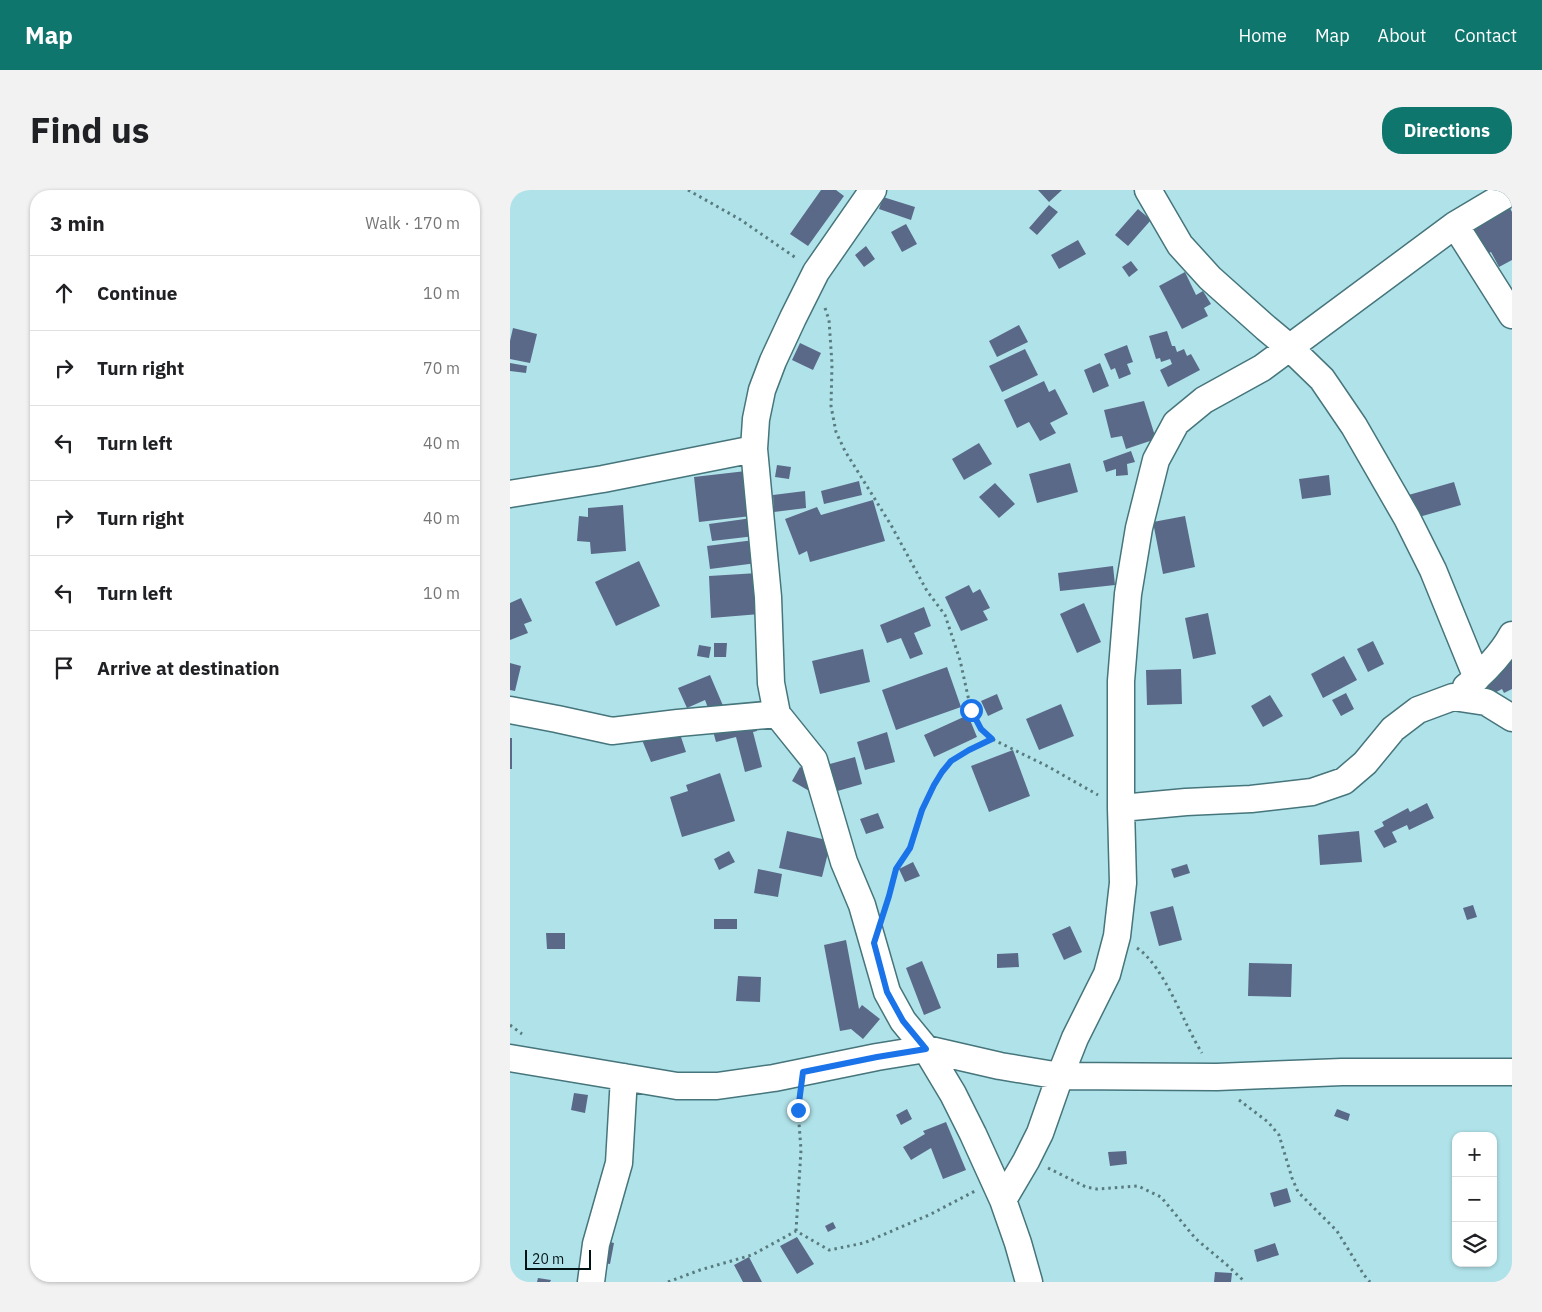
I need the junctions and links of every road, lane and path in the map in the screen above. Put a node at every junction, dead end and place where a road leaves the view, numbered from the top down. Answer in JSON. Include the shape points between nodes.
{"nodes":[{"id":1,"x":688,"y":190,"type":"edge"},
{"id":2,"x":873,"y":190,"type":"edge"},
{"id":3,"x":1512,"y":192,"type":"edge"},
{"id":4,"x":1155,"y":193,"type":"edge"},
{"id":5,"x":1455,"y":225,"type":"junction"},
{"id":6,"x":816,"y":272,"type":"junction"},
{"id":7,"x":1512,"y":315,"type":"edge"},
{"id":8,"x":1290,"y":348,"type":"junction"},
{"id":9,"x":754,"y":449,"type":"junction"},
{"id":10,"x":510,"y":494,"type":"edge"},
{"id":11,"x":1512,"y":635,"type":"edge"},
{"id":12,"x":1477,"y":678,"type":"junction"},
{"id":13,"x":1454,"y":697,"type":"junction"},
{"id":14,"x":510,"y":710,"type":"edge"},
{"id":15,"x":777,"y":714,"type":"junction"},
{"id":16,"x":1512,"y":718,"type":"edge"},
{"id":17,"x":992,"y":739,"type":"junction"},
{"id":18,"x":1121,"y":808,"type":"junction"},
{"id":19,"x":886,"y":906,"type":"dead end"},
{"id":20,"x":1117,"y":936,"type":"junction"},
{"id":21,"x":926,"y":1049,"type":"junction"},
{"id":22,"x":510,"y":1058,"type":"edge"},
{"id":23,"x":803,"y":1072,"type":"junction"},
{"id":24,"x":1512,"y":1072,"type":"edge"},
{"id":25,"x":1060,"y":1076,"type":"junction"},
{"id":26,"x":1217,"y":1076,"type":"junction"},
{"id":27,"x":624,"y":1077,"type":"junction"},
{"id":28,"x":1026,"y":1162,"type":"junction"},
{"id":29,"x":999,"y":1190,"type":"junction"},
{"id":30,"x":796,"y":1231,"type":"junction"},
{"id":31,"x":591,"y":1282,"type":"edge"},
{"id":32,"x":668,"y":1282,"type":"edge"},
{"id":33,"x":1029,"y":1282,"type":"edge"},
{"id":34,"x":1245,"y":1282,"type":"edge"},
{"id":35,"x":1370,"y":1282,"type":"edge"}],
"edges":[{"from":1,"to":6,"type":"path","via":[[741,220]]},
{"from":2,"to":6,"type":"street"},
{"from":3,"to":5,"type":"street"},
{"from":4,"to":8,"type":"street","via":[[1180,245],[1210,278]]},
{"from":5,"to":7,"type":"street"},
{"from":5,"to":8,"type":"street"},
{"from":6,"to":9,"type":"street","via":[[772,361],[756,419]]},
{"from":6,"to":17,"type":"path","via":[[828,320],[831,406],[836,432],[927,591],[945,615],[960,660],[971,710],[981,729]]},
{"from":8,"to":12,"type":"street","via":[[1322,378],[1354,426],[1433,570]]},
{"from":8,"to":18,"type":"street","via":[[1262,368],[1204,400],[1176,423],[1156,460],[1139,528],[1128,594],[1121,681]]},
{"from":9,"to":10,"type":"street"},
{"from":9,"to":15,"type":"street","via":[[768,597],[771,683]]},
{"from":11,"to":12,"type":"street"},
{"from":12,"to":13,"type":"street"},
{"from":13,"to":16,"type":"street","via":[[1486,702]]},
{"from":13,"to":18,"type":"street","via":[[1418,710],[1393,729],[1365,763],[1344,781],[1312,792]]},
{"from":14,"to":15,"type":"street","via":[[612,732]]},
{"from":15,"to":21,"type":"street","via":[[814,760],[887,992],[903,1021]]},
{"from":17,"to":18,"type":"path"},
{"from":17,"to":19,"type":"path","via":[[951,761],[942,772],[922,810],[910,848],[896,869]]},
{"from":18,"to":20,"type":"street","via":[[1123,883]]},
{"from":20,"to":25,"type":"street","via":[[1107,974]]},
{"from":20,"to":26,"type":"path","via":[[1142,951],[1152,962]]},
{"from":21,"to":23,"type":"street"},
{"from":21,"to":25,"type":"street"},
{"from":21,"to":29,"type":"street","via":[[953,1094]]},
{"from":22,"to":27,"type":"street"},
{"from":23,"to":27,"type":"street","via":[[697,1087]]},
{"from":23,"to":30,"type":"path","via":[[798,1110],[801,1150]]},
{"from":24,"to":26,"type":"street"},
{"from":25,"to":26,"type":"street"},
{"from":25,"to":28,"type":"street"},
{"from":26,"to":35,"type":"path","via":[[1230,1093],[1268,1122],[1279,1135],[1298,1192],[1337,1231]]},
{"from":27,"to":31,"type":"street","via":[[619,1164],[596,1244]]},
{"from":28,"to":29,"type":"street"},
{"from":28,"to":34,"type":"path","via":[[1052,1169],[1086,1187],[1138,1186],[1161,1197],[1196,1239]]},
{"from":29,"to":30,"type":"path","via":[[931,1214],[864,1243],[829,1250]]},
{"from":29,"to":33,"type":"street"},
{"from":30,"to":32,"type":"path","via":[[752,1255]]}]}
